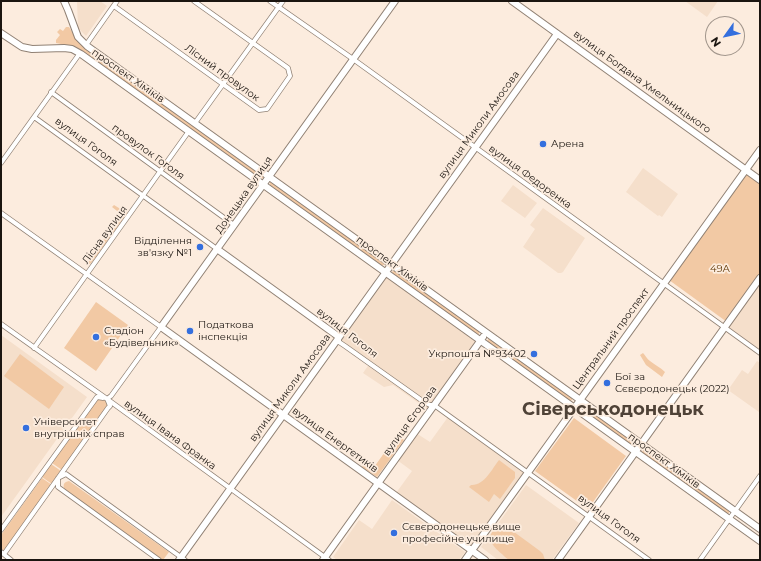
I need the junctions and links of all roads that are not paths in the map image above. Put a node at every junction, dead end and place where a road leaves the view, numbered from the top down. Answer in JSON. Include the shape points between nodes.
{"nodes":[{"id":1,"x":64,"y":1,"type":"edge"},
{"id":2,"x":117,"y":1,"type":"edge"},
{"id":3,"x":194,"y":1,"type":"edge"},
{"id":4,"x":270,"y":1,"type":"edge"},
{"id":5,"x":283,"y":1,"type":"edge"},
{"id":6,"x":395,"y":1,"type":"edge"},
{"id":7,"x":512,"y":1,"type":"edge"},
{"id":8,"x":114,"y":6,"type":"junction"},
{"id":9,"x":279,"y":7,"type":"junction"},
{"id":10,"x":1,"y":32,"type":"edge"},
{"id":11,"x":557,"y":34,"type":"junction"},
{"id":12,"x":253,"y":43,"type":"junction"},
{"id":13,"x":86,"y":45,"type":"junction"},
{"id":14,"x":80,"y":53,"type":"junction"},
{"id":15,"x":353,"y":59,"type":"junction"},
{"id":16,"x":223,"y":84,"type":"junction"},
{"id":17,"x":51,"y":92,"type":"junction"},
{"id":18,"x":34,"y":117,"type":"junction"},
{"id":19,"x":195,"y":123,"type":"junction"},
{"id":20,"x":189,"y":131,"type":"junction"},
{"id":21,"x":475,"y":148,"type":"junction"},
{"id":22,"x":760,"y":150,"type":"edge"},
{"id":23,"x":1,"y":163,"type":"edge"},
{"id":24,"x":746,"y":169,"type":"junction"},
{"id":25,"x":160,"y":171,"type":"junction"},
{"id":26,"x":269,"y":176,"type":"junction"},
{"id":27,"x":760,"y":180,"type":"edge"},
{"id":28,"x":263,"y":184,"type":"junction"},
{"id":29,"x":143,"y":195,"type":"junction"},
{"id":30,"x":1,"y":213,"type":"edge"},
{"id":31,"x":234,"y":225,"type":"junction"},
{"id":32,"x":217,"y":249,"type":"junction"},
{"id":33,"x":391,"y":264,"type":"junction"},
{"id":34,"x":385,"y":272,"type":"junction"},
{"id":35,"x":86,"y":274,"type":"junction"},
{"id":36,"x":760,"y":278,"type":"edge"},
{"id":37,"x":664,"y":284,"type":"junction"},
{"id":38,"x":1,"y":324,"type":"edge"},
{"id":39,"x":161,"y":327,"type":"junction"},
{"id":40,"x":725,"y":328,"type":"junction"},
{"id":41,"x":486,"y":333,"type":"junction"},
{"id":42,"x":339,"y":337,"type":"junction"},
{"id":43,"x":480,"y":341,"type":"junction"},
{"id":44,"x":34,"y":348,"type":"junction"},
{"id":45,"x":760,"y":353,"type":"edge"},
{"id":46,"x":106,"y":399,"type":"junction"},
{"id":47,"x":580,"y":400,"type":"junction"},
{"id":48,"x":434,"y":405,"type":"junction"},
{"id":49,"x":574,"y":408,"type":"junction"},
{"id":50,"x":283,"y":415,"type":"junction"},
{"id":51,"x":641,"y":444,"type":"junction"},
{"id":52,"x":636,"y":452,"type":"junction"},
{"id":53,"x":528,"y":472,"type":"junction"},
{"id":54,"x":760,"y":476,"type":"edge"},
{"id":55,"x":58,"y":478,"type":"junction"},
{"id":56,"x":378,"y":483,"type":"junction"},
{"id":57,"x":230,"y":489,"type":"junction"},
{"id":58,"x":735,"y":511,"type":"junction"},
{"id":59,"x":589,"y":517,"type":"junction"},
{"id":60,"x":729,"y":519,"type":"junction"},
{"id":61,"x":760,"y":529,"type":"edge"},
{"id":62,"x":1,"y":530,"type":"edge"},
{"id":63,"x":760,"y":541,"type":"edge"},
{"id":64,"x":472,"y":551,"type":"junction"},
{"id":65,"x":2,"y":553,"type":"edge"},
{"id":66,"x":182,"y":559,"type":"edge"},
{"id":67,"x":325,"y":559,"type":"edge"},
{"id":68,"x":11,"y":560,"type":"edge"},
{"id":69,"x":160,"y":560,"type":"edge"},
{"id":70,"x":465,"y":560,"type":"edge"},
{"id":71,"x":485,"y":560,"type":"edge"},
{"id":72,"x":558,"y":560,"type":"edge"},
{"id":73,"x":650,"y":560,"type":"edge"},
{"id":74,"x":700,"y":560,"type":"edge"}],
"edges":[{"from":1,"to":13,"type":"street","name":"проспект Хіміків","via":[[78,37]]},
{"from":2,"to":8,"type":"street"},
{"from":3,"to":12,"type":"street","name":"Лісний провулок"},
{"from":4,"to":9,"type":"street","name":"вулиця Федоренка"},
{"from":5,"to":9,"type":"street"},
{"from":6,"to":15,"type":"street","name":"Донецька вулиця"},
{"from":7,"to":11,"type":"street","name":"вулиця Богдана Хмельницького"},
{"from":8,"to":13,"type":"street"},
{"from":8,"to":16,"type":"street","name":"Лісний провулок"},
{"from":9,"to":12,"type":"street"},
{"from":9,"to":15,"type":"street","name":"вулиця Федоренка"},
{"from":10,"to":14,"type":"street","name":"проспект Хіміків","via":[[22,47],[64,48]]},
{"from":11,"to":21,"type":"street","name":"вулиця Миколи Амосова"},
{"from":11,"to":24,"type":"street","name":"вулиця Богдана Хмельницького"},
{"from":12,"to":16,"type":"street"},
{"from":12,"to":16,"type":"street","name":"Лісний провулок","via":[[288,68],[290,76],[267,109],[259,110]]},
{"from":13,"to":19,"type":"street","name":"проспект Хіміків"},
{"from":14,"to":17,"type":"street"},
{"from":14,"to":20,"type":"street","name":"проспект Хіміків"},
{"from":15,"to":21,"type":"street","name":"вулиця Федоренка"},
{"from":15,"to":26,"type":"street","name":"Донецька вулиця"},
{"from":16,"to":19,"type":"street"},
{"from":17,"to":18,"type":"street"},
{"from":17,"to":25,"type":"street","name":"провулок Гоголя"},
{"from":18,"to":23,"type":"street"},
{"from":18,"to":29,"type":"street","name":"вулиця Гоголя"},
{"from":19,"to":26,"type":"street","name":"проспект Хіміків"},
{"from":20,"to":25,"type":"street","name":"Лісна вулиця"},
{"from":20,"to":28,"type":"street","name":"проспект Хіміків"},
{"from":21,"to":33,"type":"street","name":"вулиця Миколи Амосова"},
{"from":21,"to":37,"type":"street","name":"вулиця Федоренка"},
{"from":22,"to":24,"type":"street","name":"Центральний проспект"},
{"from":24,"to":27,"type":"street","name":"вулиця Богдана Хмельницького"},
{"from":24,"to":37,"type":"street","name":"Центральний проспект"},
{"from":25,"to":29,"type":"street","name":"Лісна вулиця"},
{"from":25,"to":31,"type":"street","name":"провулок Гоголя"},
{"from":26,"to":28,"type":"street","name":"Донецька вулиця"},
{"from":26,"to":33,"type":"street","name":"проспект Хіміків"},
{"from":28,"to":31,"type":"street","name":"Донецька вулиця"},
{"from":28,"to":34,"type":"street","name":"проспект Хіміків"},
{"from":29,"to":32,"type":"street","name":"вулиця Гоголя"},
{"from":29,"to":35,"type":"street","name":"Лісна вулиця"},
{"from":30,"to":35,"type":"street"},
{"from":31,"to":32,"type":"street","name":"Донецька вулиця"},
{"from":32,"to":39,"type":"street","name":"Донецька вулиця"},
{"from":32,"to":42,"type":"street","name":"вулиця Гоголя"},
{"from":33,"to":34,"type":"street","name":"вулиця Миколи Амосова"},
{"from":33,"to":41,"type":"street","name":"проспект Хіміків"},
{"from":34,"to":42,"type":"street","name":"вулиця Миколи Амосова"},
{"from":34,"to":43,"type":"street","name":"проспект Хіміків"},
{"from":35,"to":39,"type":"street","name":"вулиця Енергетиків"},
{"from":35,"to":44,"type":"street","name":"Лісна вулиця"},
{"from":36,"to":40,"type":"street"},
{"from":37,"to":40,"type":"street","name":"вулиця Федоренка"},
{"from":37,"to":47,"type":"street","name":"Центральний проспект"},
{"from":38,"to":44,"type":"street","name":"вулиця Івана Франка"},
{"from":39,"to":46,"type":"street","name":"Донецька вулиця","via":[[111,396]]},
{"from":39,"to":50,"type":"street","name":"вулиця Енергетиків"},
{"from":40,"to":45,"type":"street","name":"вулиця Федоренка"},
{"from":40,"to":51,"type":"street"},
{"from":41,"to":43,"type":"street","name":"вулиця Єгорова"},
{"from":41,"to":47,"type":"street","name":"проспект Хіміків"},
{"from":42,"to":48,"type":"street","name":"вулиця Гоголя","via":[[339,342],[424,402]]},
{"from":42,"to":50,"type":"street","name":"вулиця Миколи Амосова"},
{"from":43,"to":48,"type":"street","name":"вулиця Єгорова"},
{"from":43,"to":49,"type":"street","name":"проспект Хіміків"},
{"from":44,"to":46,"type":"street","name":"вулиця Івана Франка"},
{"from":46,"to":55,"type":"street","via":[[110,406]]},
{"from":46,"to":57,"type":"street","name":"вулиця Івана Франка"},
{"from":46,"to":62,"type":"street","name":"Донецька вулиця","via":[[97,397]]},
{"from":47,"to":49,"type":"street","name":"Центральний проспект"},
{"from":47,"to":51,"type":"street","name":"проспект Хіміків"},
{"from":48,"to":53,"type":"street","name":"вулиця Гоголя"},
{"from":48,"to":56,"type":"street","name":"вулиця Єгорова"},
{"from":49,"to":52,"type":"street","name":"проспект Хіміків"},
{"from":49,"to":53,"type":"street","name":"Центральний проспект"},
{"from":50,"to":56,"type":"street","name":"вулиця Енергетиків"},
{"from":50,"to":57,"type":"street","name":"вулиця Миколи Амосова"},
{"from":51,"to":52,"type":"street"},
{"from":51,"to":58,"type":"street","name":"проспект Хіміків"},
{"from":52,"to":59,"type":"street"},
{"from":52,"to":60,"type":"street","name":"проспект Хіміків"},
{"from":53,"to":59,"type":"street","name":"вулиця Гоголя"},
{"from":53,"to":64,"type":"street","name":"Центральний проспект"},
{"from":54,"to":58,"type":"street"},
{"from":55,"to":65,"type":"street"},
{"from":55,"to":66,"type":"street","via":[[66,474]]},
{"from":55,"to":69,"type":"street","via":[[58,487]]},
{"from":56,"to":64,"type":"street","name":"вулиця Енергетиків"},
{"from":56,"to":67,"type":"street","name":"вулиця Єгорова"},
{"from":57,"to":66,"type":"street","name":"вулиця Миколи Амосова"},
{"from":57,"to":67,"type":"street","name":"вулиця Івана Франка"},
{"from":58,"to":60,"type":"street"},
{"from":58,"to":61,"type":"street","name":"проспект Хіміків"},
{"from":59,"to":72,"type":"street"},
{"from":59,"to":73,"type":"street","name":"вулиця Гоголя"},
{"from":60,"to":63,"type":"street","name":"проспект Хіміків"},
{"from":60,"to":74,"type":"street"},
{"from":64,"to":70,"type":"street","name":"Центральний проспект"},
{"from":64,"to":71,"type":"street","name":"вулиця Енергетиків"},
{"from":65,"to":68,"type":"street"}]}
